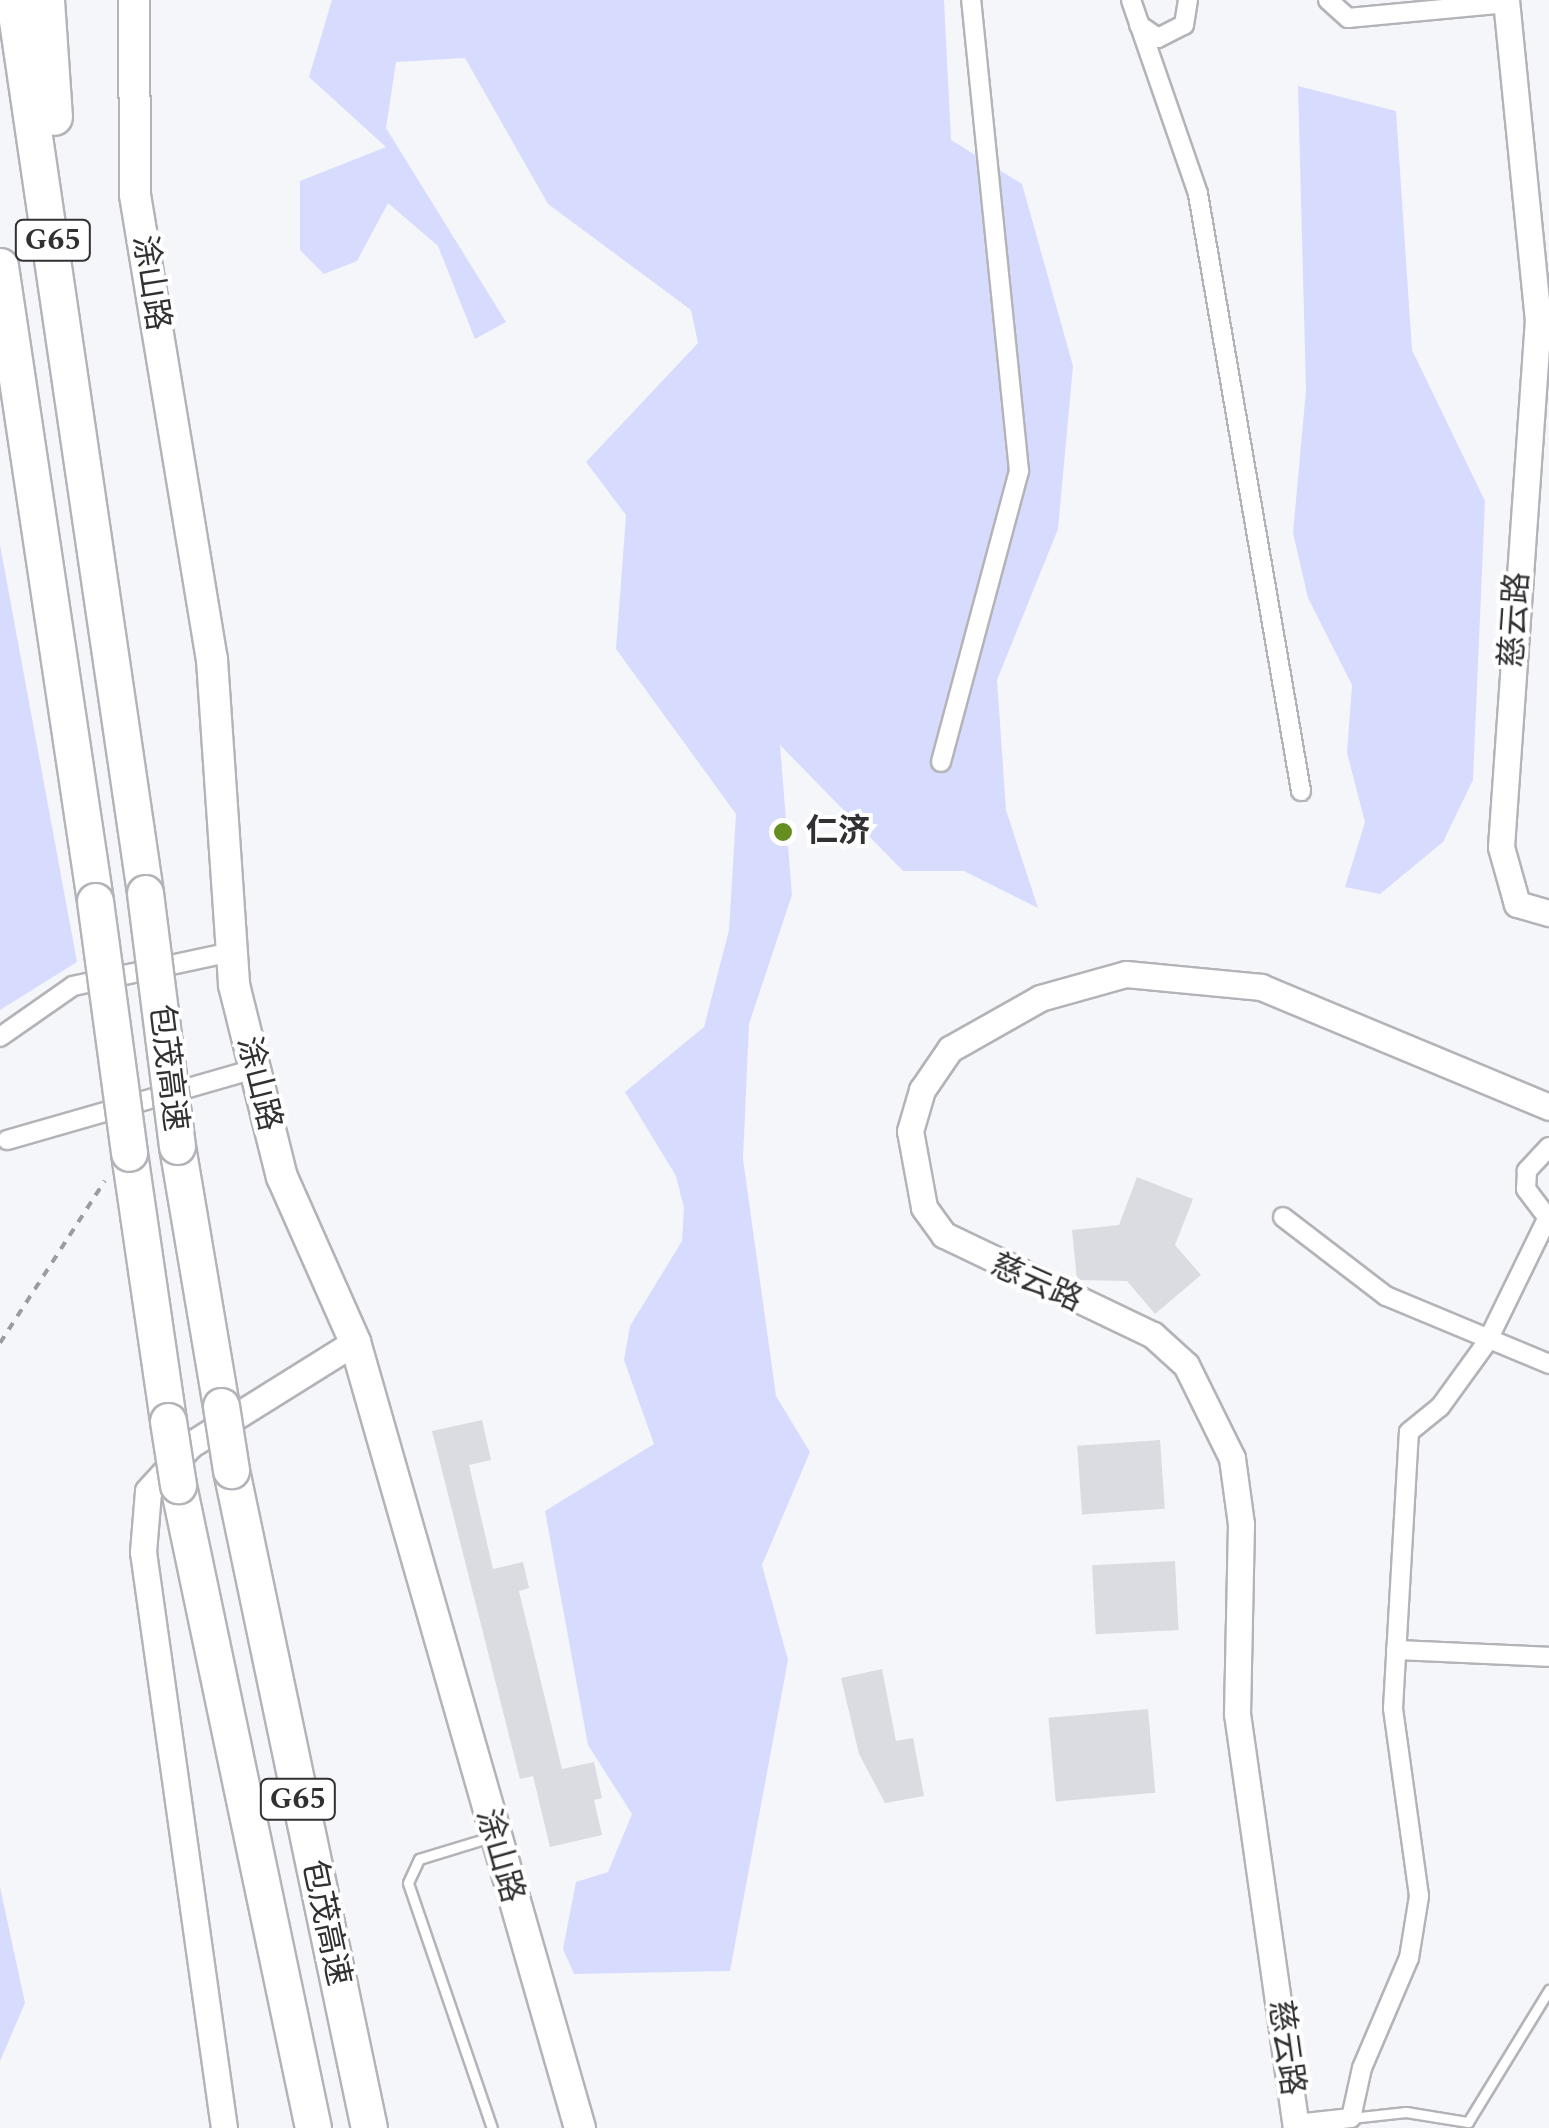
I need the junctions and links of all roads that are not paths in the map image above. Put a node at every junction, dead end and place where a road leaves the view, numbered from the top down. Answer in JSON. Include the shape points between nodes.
{"nodes":[{"id":1,"x":14,"y":0,"type":"edge"},
{"id":2,"x":46,"y":0,"type":"edge"},
{"id":3,"x":134,"y":0,"type":"edge"},
{"id":4,"x":970,"y":0,"type":"edge"},
{"id":5,"x":1131,"y":0,"type":"edge"},
{"id":6,"x":1188,"y":0,"type":"edge"},
{"id":7,"x":1328,"y":0,"type":"edge"},
{"id":8,"x":1506,"y":2,"type":"edge"},
{"id":9,"x":1139,"y":24,"type":"junction"},
{"id":10,"x":0,"y":266,"type":"edge"},
{"id":11,"x":0,"y":279,"type":"edge"},
{"id":12,"x":8,"y":327,"type":"junction"},
{"id":13,"x":71,"y":387,"type":"junction"},
{"id":14,"x":941,"y":762,"type":"dead end"},
{"id":15,"x":1300,"y":791,"type":"dead end"},
{"id":16,"x":1549,"y":913,"type":"edge"},
{"id":17,"x":231,"y":952,"type":"junction"},
{"id":18,"x":0,"y":1037,"type":"edge"},
{"id":19,"x":254,"y":1069,"type":"junction"},
{"id":20,"x":1549,"y":1108,"type":"edge"},
{"id":21,"x":7,"y":1140,"type":"dead end"},
{"id":22,"x":1549,"y":1146,"type":"edge"},
{"id":23,"x":1283,"y":1217,"type":"dead end"},
{"id":24,"x":1548,"y":1219,"type":"edge"},
{"id":25,"x":355,"y":1342,"type":"junction"},
{"id":26,"x":1487,"y":1342,"type":"junction"},
{"id":27,"x":1549,"y":1364,"type":"edge"},
{"id":28,"x":1396,"y":1650,"type":"junction"},
{"id":29,"x":1549,"y":1657,"type":"edge"},
{"id":30,"x":494,"y":1836,"type":"junction"},
{"id":31,"x":1549,"y":1990,"type":"edge"},
{"id":32,"x":1351,"y":2118,"type":"junction"},
{"id":33,"x":1296,"y":2126,"type":"edge"},
{"id":34,"x":224,"y":2128,"type":"edge"},
{"id":35,"x":314,"y":2128,"type":"edge"},
{"id":36,"x":369,"y":2128,"type":"edge"},
{"id":37,"x":492,"y":2128,"type":"edge"},
{"id":38,"x":580,"y":2128,"type":"edge"}],
"edges":[{"from":1,"to":13,"type":"highway","name":"包茂高速","number":"G65"},
{"from":2,"to":13,"type":"highway"},
{"from":3,"to":17,"type":"main road","name":"涂山路","via":[[136,195],[212,660]]},
{"from":4,"to":14,"type":"street","via":[[1019,470]]},
{"from":5,"to":9,"type":"street"},
{"from":6,"to":9,"type":"street","via":[[1184,24],[1158,38]]},
{"from":7,"to":8,"type":"street","via":[[1348,18]]},
{"from":8,"to":16,"type":"street","name":"慈云路","via":[[1538,320],[1501,847],[1516,904]]},
{"from":9,"to":15,"type":"street","via":[[1198,194]]},
{"from":10,"to":12,"type":"highway","name":"包茂高速","number":"G65"},
{"from":11,"to":12,"type":"highway"},
{"from":12,"to":35,"type":"highway","name":"包茂高速","number":"G65","bridge":true,"via":[[94,901],[121,1158],[178,1485]]},
{"from":13,"to":36,"type":"highway","name":"包茂高速","number":"G65","bridge":true,"via":[[220,1406]]},
{"from":17,"to":18,"type":"street","via":[[72,986]]},
{"from":17,"to":19,"type":"main road","name":"涂山路"},
{"from":19,"to":21,"type":"street"},
{"from":19,"to":25,"type":"main road","name":"涂山路","via":[[282,1177]]},
{"from":20,"to":33,"type":"street","name":"慈云路","via":[[1261,987],[1126,974],[1040,998],[950,1049],[922,1090],[910,1131],[924,1207],[944,1234],[973,1256],[1153,1336],[1186,1365],[1232,1458],[1240,1524],[1237,1714]]},
{"from":22,"to":24,"type":"street","via":[[1526,1183]]},
{"from":23,"to":26,"type":"street","via":[[1386,1296]]},
{"from":24,"to":26,"type":"street"},
{"from":25,"to":30,"type":"main road","name":"涂山路"},
{"from":25,"to":34,"type":"street","via":[[190,1446],[148,1491],[142,1552]]},
{"from":26,"to":27,"type":"street"},
{"from":26,"to":28,"type":"street","via":[[1440,1407],[1408,1432]]},
{"from":28,"to":29,"type":"street"},
{"from":28,"to":32,"type":"street","via":[[1393,1708],[1419,1896],[1409,1958],[1362,2068]]},
{"from":30,"to":37,"type":"lane","via":[[419,1858],[408,1883]]},
{"from":30,"to":38,"type":"main road","name":"涂山路"},
{"from":31,"to":32,"type":"lane","via":[[1468,2122],[1406,2112]]},
{"from":32,"to":33,"type":"street"}]}
